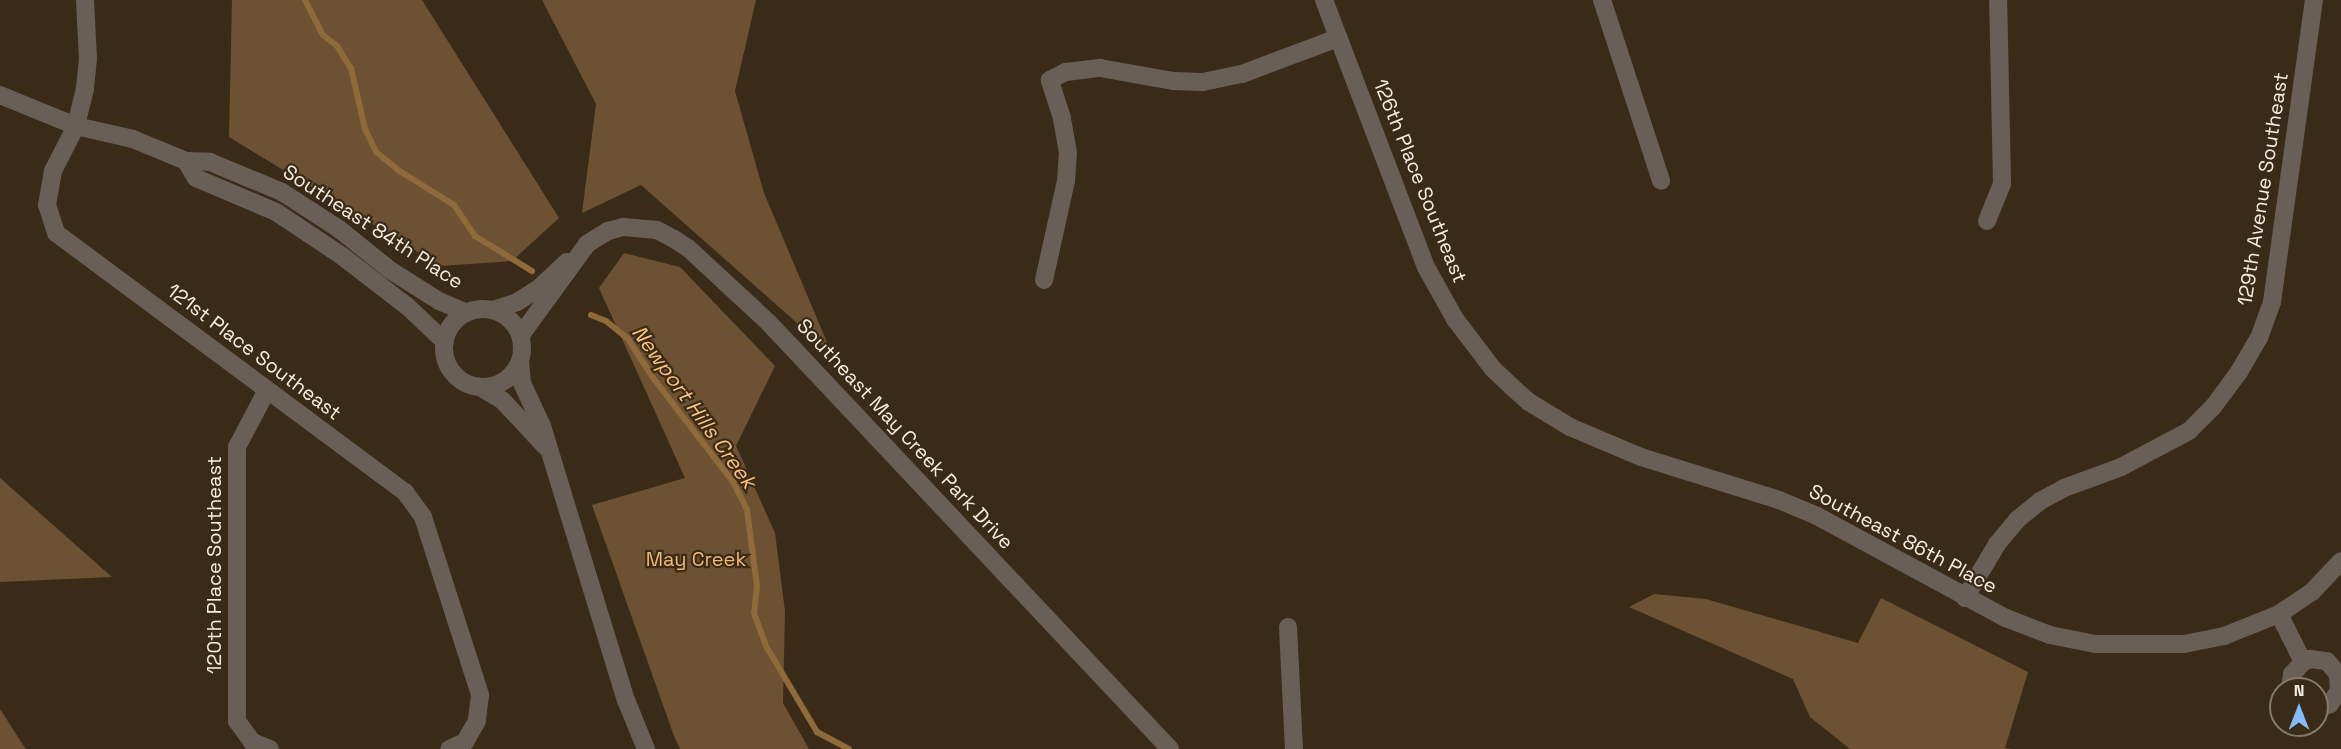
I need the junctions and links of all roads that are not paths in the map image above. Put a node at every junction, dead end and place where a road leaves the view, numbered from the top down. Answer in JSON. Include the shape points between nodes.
{"nodes":[{"id":1,"x":85,"y":0,"type":"edge"},
{"id":2,"x":1324,"y":0,"type":"edge"},
{"id":3,"x":1602,"y":0,"type":"edge"},
{"id":4,"x":1998,"y":0,"type":"edge"},
{"id":5,"x":2314,"y":0,"type":"edge"},
{"id":6,"x":1338,"y":38,"type":"junction"},
{"id":7,"x":0,"y":95,"type":"edge"},
{"id":8,"x":76,"y":126,"type":"junction"},
{"id":9,"x":186,"y":161,"type":"junction"},
{"id":10,"x":1661,"y":181,"type":"dead end"},
{"id":11,"x":1986,"y":221,"type":"dead end"},
{"id":12,"x":576,"y":256,"type":"junction"},
{"id":13,"x":1044,"y":280,"type":"dead end"},
{"id":14,"x":493,"y":310,"type":"junction"},
{"id":15,"x":467,"y":313,"type":"junction"},
{"id":16,"x":521,"y":335,"type":"junction"},
{"id":17,"x":445,"y":342,"type":"junction"},
{"id":18,"x":520,"y":361,"type":"junction"},
{"id":19,"x":1492,"y":369,"type":"joint"},
{"id":20,"x":480,"y":387,"type":"junction"},
{"id":21,"x":267,"y":390,"type":"junction"},
{"id":22,"x":549,"y":449,"type":"junction"},
{"id":23,"x":2341,"y":561,"type":"edge"},
{"id":24,"x":1965,"y":598,"type":"junction"},
{"id":25,"x":2279,"y":614,"type":"junction"},
{"id":26,"x":1288,"y":627,"type":"dead end"},
{"id":27,"x":2302,"y":662,"type":"junction"},
{"id":28,"x":2292,"y":677,"type":"edge"},
{"id":29,"x":2329,"y":704,"type":"edge"},
{"id":30,"x":457,"y":745,"type":"edge"},
{"id":31,"x":270,"y":749,"type":"edge"},
{"id":32,"x":646,"y":749,"type":"edge"},
{"id":33,"x":1170,"y":749,"type":"edge"},
{"id":34,"x":1294,"y":749,"type":"edge"}],
"edges":[{"from":1,"to":8,"type":"street","name":"121st Place Southeast","via":[[88,59]]},
{"from":2,"to":6,"type":"street","name":"126th Place Southeast"},
{"from":3,"to":10,"type":"street"},
{"from":4,"to":11,"type":"street","via":[[2002,184]]},
{"from":5,"to":24,"type":"street","name":"129th Avenue Southeast","via":[[2272,302],[2259,338],[2214,407],[2189,431],[2121,467],[2064,488],[2018,519],[1997,543]]},
{"from":6,"to":13,"type":"street","via":[[1242,74],[1203,82],[1100,68],[1066,72],[1050,80],[1068,153],[1066,181]]},
{"from":6,"to":19,"type":"street","name":"126th Place Southeast","via":[[1426,267],[1455,319]]},
{"from":7,"to":8,"type":"street","name":"Southeast 84th Place"},
{"from":8,"to":9,"type":"street","name":"Southeast 84th Place","via":[[133,139]]},
{"from":8,"to":21,"type":"street","name":"121st Place Southeast","via":[[53,171],[47,205],[56,233]]},
{"from":9,"to":15,"type":"street","name":"Southeast 84th Place","via":[[210,162],[282,192],[339,229],[390,270],[439,301]]},
{"from":9,"to":17,"type":"street","name":"Southeast 84th Place","via":[[196,178],[276,212],[342,256],[407,306]]},
{"from":12,"to":14,"type":"street","name":"Southeast May Creek Park Drive","via":[[517,302]]},
{"from":12,"to":16,"type":"street","name":"Southeast May Creek Park Drive","via":[[563,280]]},
{"from":12,"to":33,"type":"street","name":"Southeast May Creek Park Drive","via":[[608,231],[623,227],[657,230],[688,248],[769,323]]},
{"from":14,"to":15,"type":"street"},
{"from":14,"to":16,"type":"street","via":[[514,324]]},
{"from":15,"to":17,"type":"street","via":[[456,320]]},
{"from":16,"to":18,"type":"street"},
{"from":17,"to":20,"type":"street","via":[[449,367],[457,377]]},
{"from":18,"to":20,"type":"street","via":[[504,381]]},
{"from":18,"to":22,"type":"street","via":[[522,383]]},
{"from":19,"to":24,"type":"street","name":"Southeast 86th Place","via":[[1529,402],[1570,427],[1641,458],[1779,500],[1817,516]]},
{"from":20,"to":22,"type":"street","via":[[502,400]]},
{"from":21,"to":30,"type":"street","name":"121st Place Southeast","via":[[405,492],[423,517],[480,694],[477,721]]},
{"from":21,"to":31,"type":"street","name":"120th Place Southeast","via":[[237,447],[237,721],[252,742]]},
{"from":22,"to":32,"type":"street","via":[[626,700]]},
{"from":23,"to":25,"type":"street","name":"Southeast 86th Place","via":[[2312,592]]},
{"from":24,"to":25,"type":"street","name":"Southeast 86th Place","via":[[2050,635],[2095,644],[2184,644],[2224,636]]},
{"from":25,"to":27,"type":"street"},
{"from":26,"to":34,"type":"street"},
{"from":27,"to":28,"type":"street"},
{"from":27,"to":29,"type":"street","via":[[2327,661],[2338,674],[2336,698]]}]}
